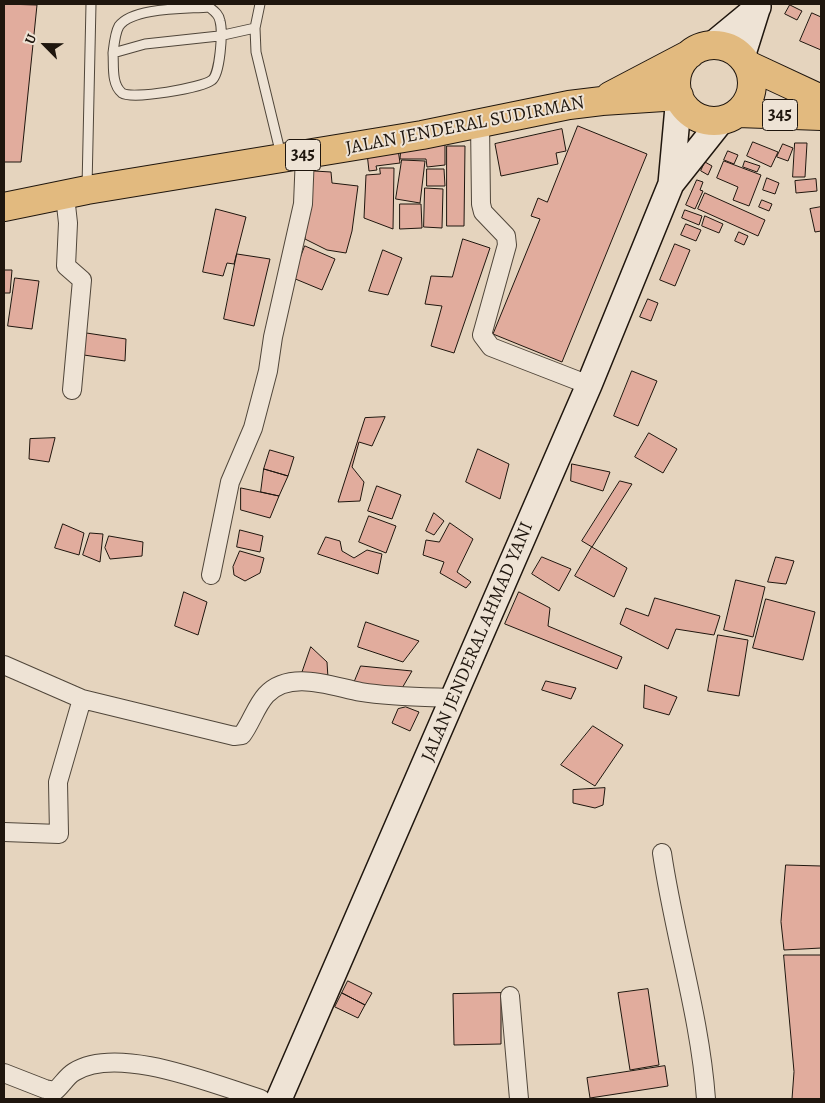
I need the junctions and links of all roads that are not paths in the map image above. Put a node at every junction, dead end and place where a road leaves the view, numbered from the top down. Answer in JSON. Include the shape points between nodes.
{"nodes":[{"id":1,"x":90,"y":4,"type":"edge"},
{"id":2,"x":260,"y":4,"type":"edge"},
{"id":3,"x":759,"y":5,"type":"edge"},
{"id":4,"x":255,"y":28,"type":"junction"},
{"id":5,"x":219,"y":36,"type":"junction"},
{"id":6,"x":701,"y":50,"type":"junction"},
{"id":7,"x":113,"y":53,"type":"junction"},
{"id":8,"x":745,"y":61,"type":"junction"},
{"id":9,"x":678,"y":96,"type":"junction"},
{"id":10,"x":821,"y":99,"type":"edge"},
{"id":11,"x":602,"y":101,"type":"junction"},
{"id":12,"x":821,"y":116,"type":"edge"},
{"id":13,"x":730,"y":117,"type":"junction"},
{"id":14,"x":480,"y":122,"type":"junction"},
{"id":15,"x":293,"y":157,"type":"junction"},
{"id":16,"x":672,"y":184,"type":"junction"},
{"id":17,"x":76,"y":193,"type":"junction"},
{"id":18,"x":4,"y":207,"type":"edge"},
{"id":19,"x":589,"y":385,"type":"junction"},
{"id":20,"x":72,"y":390,"type":"dead end"},
{"id":21,"x":211,"y":575,"type":"dead end"},
{"id":22,"x":4,"y":665,"type":"edge"},
{"id":23,"x":454,"y":698,"type":"junction"},
{"id":24,"x":82,"y":699,"type":"junction"},
{"id":25,"x":4,"y":832,"type":"edge"},
{"id":26,"x":662,"y":853,"type":"dead end"},
{"id":27,"x":510,"y":996,"type":"dead end"},
{"id":28,"x":4,"y":1073,"type":"edge"},
{"id":29,"x":261,"y":1099,"type":"edge"},
{"id":30,"x":280,"y":1099,"type":"edge"},
{"id":31,"x":519,"y":1099,"type":"edge"},
{"id":32,"x":706,"y":1099,"type":"edge"}],
"edges":[{"from":1,"to":17,"type":"lane"},
{"from":2,"to":4,"type":"lane"},
{"from":3,"to":6,"type":"main road"},
{"from":3,"to":8,"type":"main road"},
{"from":4,"to":5,"type":"lane"},
{"from":4,"to":15,"type":"lane","via":[[256,52]]},
{"from":5,"to":7,"type":"lane","via":[[145,44]]},
{"from":5,"to":7,"type":"lane","via":[[221,22],[209,7],[142,13],[126,19],[118,27]]},
{"from":5,"to":7,"type":"lane","via":[[216,76],[210,82],[172,92],[123,94],[117,86]]},
{"from":6,"to":8,"type":"main road","via":[[735,50]]},
{"from":6,"to":9,"type":"main road","via":[[683,63],[678,73]]},
{"from":6,"to":11,"type":"main road","name":"JALAN JENDERAL SUDIRMAN","number":"345"},
{"from":8,"to":10,"type":"main road"},
{"from":8,"to":13,"type":"main road","via":[[752,86],[750,96]]},
{"from":9,"to":11,"type":"main road","name":"JALAN JENDERAL SUDIRMAN","number":"345"},
{"from":9,"to":13,"type":"main road","via":[[691,113],[711,121]]},
{"from":9,"to":16,"type":"main road","name":"JALAN JENDERAL AHMAD YANI"},
{"from":11,"to":14,"type":"main road","name":"JALAN JENDERAL SUDIRMAN","number":"345"},
{"from":12,"to":13,"type":"main road","number":"345"},
{"from":13,"to":16,"type":"main road","name":"JALAN JENDERAL AHMAD YANI"},
{"from":14,"to":15,"type":"main road","name":"JALAN JENDERAL SUDIRMAN","number":"345"},
{"from":14,"to":19,"type":"street","via":[[481,204],[483,212],[506,236],[507,245],[482,335],[491,347]]},
{"from":15,"to":17,"type":"main road","name":"JALAN JENDERAL SUDIRMAN","number":"345"},
{"from":15,"to":21,"type":"street","via":[[303,204],[268,371],[253,428],[230,482]]},
{"from":16,"to":19,"type":"main road","name":"JALAN JENDERAL AHMAD YANI"},
{"from":17,"to":18,"type":"main road","name":"JALAN JENDERAL SUDIRMAN","number":"345"},
{"from":17,"to":20,"type":"street","via":[[68,223],[66,266],[82,280]]},
{"from":19,"to":23,"type":"main road","name":"JALAN JENDERAL AHMAD YANI"},
{"from":22,"to":24,"type":"street"},
{"from":23,"to":24,"type":"street","via":[[361,692],[318,682],[297,682],[280,686],[266,695],[242,735],[234,736]]},
{"from":23,"to":30,"type":"main road","name":"JALAN JENDERAL AHMAD YANI"},
{"from":24,"to":25,"type":"street","via":[[58,782],[59,834]]},
{"from":26,"to":32,"type":"street","via":[[702,1060]]},
{"from":27,"to":31,"type":"street"},
{"from":28,"to":29,"type":"street","via":[[55,1091],[82,1068],[111,1062],[136,1063]]}]}
